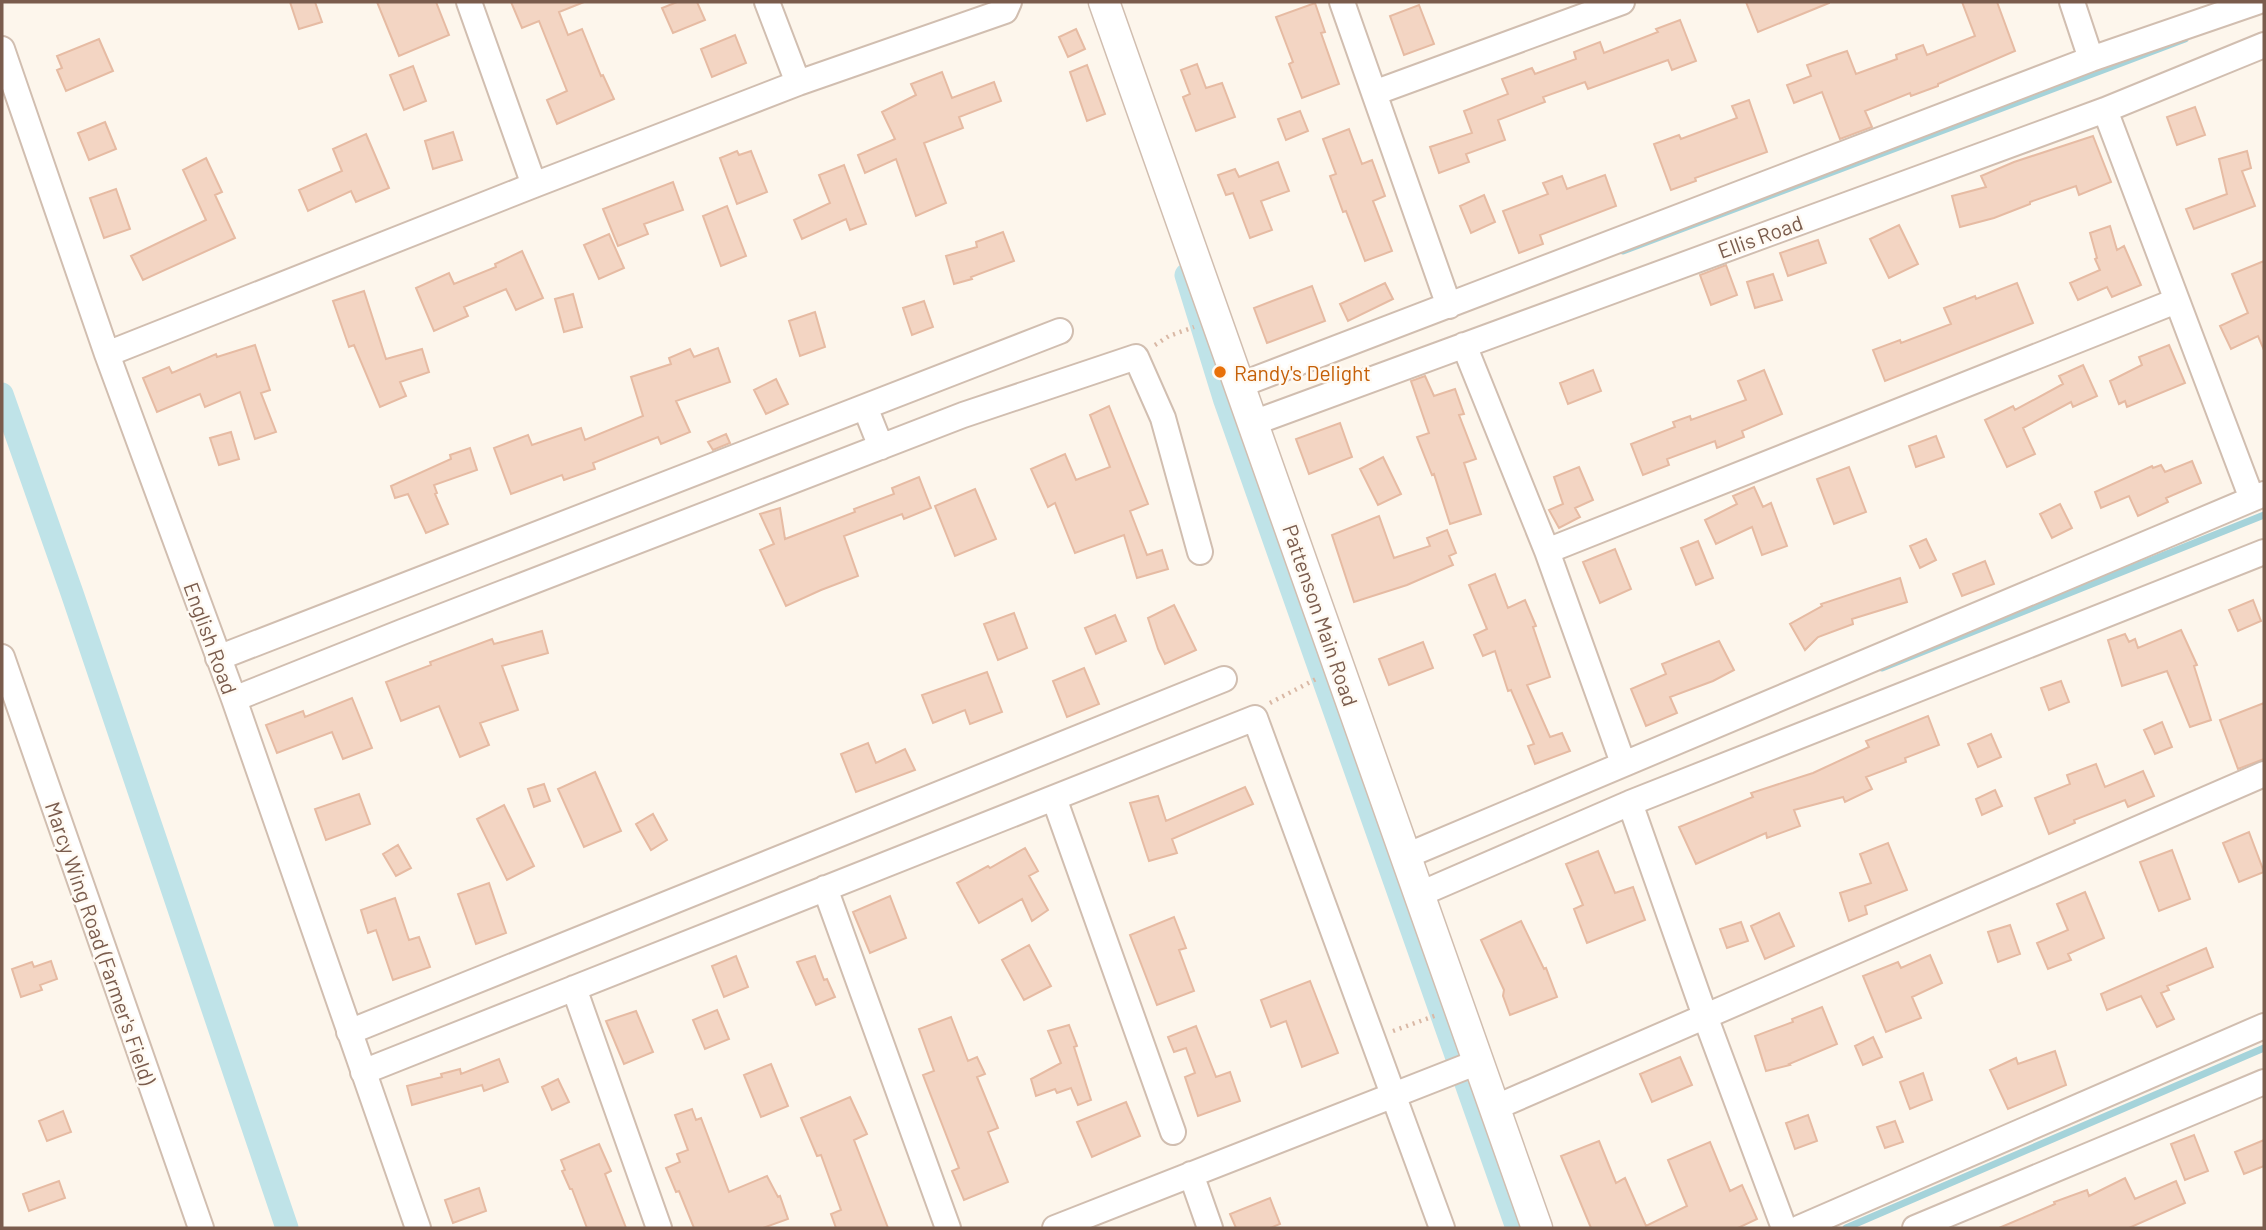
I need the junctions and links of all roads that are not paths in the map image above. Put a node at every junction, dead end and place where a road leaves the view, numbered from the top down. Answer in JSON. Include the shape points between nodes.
{"nodes":[{"id":1,"x":469,"y":2,"type":"edge"},
{"id":2,"x":767,"y":2,"type":"edge"},
{"id":3,"x":1009,"y":2,"type":"edge"},
{"id":4,"x":1104,"y":2,"type":"edge"},
{"id":5,"x":1342,"y":2,"type":"edge"},
{"id":6,"x":1622,"y":2,"type":"edge"},
{"id":7,"x":2072,"y":2,"type":"edge"},
{"id":8,"x":2258,"y":2,"type":"edge"},
{"id":9,"x":2264,"y":45,"type":"edge"},
{"id":10,"x":2,"y":49,"type":"edge"},
{"id":11,"x":2091,"y":59,"type":"junction"},
{"id":12,"x":797,"y":83,"type":"junction"},
{"id":13,"x":1374,"y":93,"type":"junction"},
{"id":14,"x":2105,"y":110,"type":"junction"},
{"id":15,"x":534,"y":185,"type":"junction"},
{"id":16,"x":2176,"y":301,"type":"junction"},
{"id":17,"x":1449,"y":306,"type":"junction"},
{"id":18,"x":1060,"y":331,"type":"dead end"},
{"id":19,"x":1464,"y":345,"type":"junction"},
{"id":20,"x":107,"y":354,"type":"junction"},
{"id":21,"x":1240,"y":386,"type":"junction"},
{"id":22,"x":865,"y":407,"type":"junction"},
{"id":23,"x":1253,"y":423,"type":"junction"},
{"id":24,"x":881,"y":447,"type":"junction"},
{"id":25,"x":2258,"y":496,"type":"edge"},
{"id":26,"x":1547,"y":551,"type":"junction"},
{"id":27,"x":1199,"y":552,"type":"dead end"},
{"id":28,"x":2264,"y":552,"type":"edge"},
{"id":29,"x":2,"y":657,"type":"edge"},
{"id":30,"x":218,"y":658,"type":"junction"},
{"id":31,"x":1224,"y":679,"type":"dead end"},
{"id":32,"x":234,"y":699,"type":"junction"},
{"id":33,"x":1623,"y":763,"type":"junction"},
{"id":34,"x":2264,"y":774,"type":"edge"},
{"id":35,"x":1054,"y":797,"type":"junction"},
{"id":36,"x":1630,"y":803,"type":"junction"},
{"id":37,"x":1406,"y":856,"type":"junction"},
{"id":38,"x":825,"y":888,"type":"junction"},
{"id":39,"x":1420,"y":894,"type":"junction"},
{"id":40,"x":574,"y":988,"type":"junction"},
{"id":41,"x":1705,"y":1016,"type":"junction"},
{"id":42,"x":2264,"y":1026,"type":"edge"},
{"id":43,"x":349,"y":1032,"type":"junction"},
{"id":44,"x":1473,"y":1064,"type":"junction"},
{"id":45,"x":363,"y":1072,"type":"junction"},
{"id":46,"x":2264,"y":1082,"type":"edge"},
{"id":47,"x":1397,"y":1093,"type":"junction"},
{"id":48,"x":1494,"y":1108,"type":"junction"},
{"id":49,"x":1173,"y":1132,"type":"dead end"},
{"id":50,"x":1191,"y":1174,"type":"junction"},
{"id":51,"x":201,"y":1228,"type":"edge"},
{"id":52,"x":418,"y":1228,"type":"edge"},
{"id":53,"x":659,"y":1228,"type":"edge"},
{"id":54,"x":948,"y":1228,"type":"edge"},
{"id":55,"x":1055,"y":1228,"type":"edge"},
{"id":56,"x":1210,"y":1228,"type":"edge"},
{"id":57,"x":1441,"y":1228,"type":"edge"},
{"id":58,"x":1537,"y":1228,"type":"edge"},
{"id":59,"x":1784,"y":1228,"type":"edge"},
{"id":60,"x":1799,"y":1228,"type":"edge"},
{"id":61,"x":1915,"y":1228,"type":"edge"}],
"edges":[{"from":1,"to":15,"type":"street"},
{"from":2,"to":12,"type":"street"},
{"from":3,"to":12,"type":"street","via":[[1005,11]]},
{"from":4,"to":21,"type":"street","name":"Pattenson Main Road"},
{"from":5,"to":13,"type":"street"},
{"from":6,"to":13,"type":"street"},
{"from":7,"to":11,"type":"street"},
{"from":8,"to":11,"type":"street"},
{"from":9,"to":14,"type":"street","name":"Ellis Road"},
{"from":10,"to":20,"type":"street","name":"English Road"},
{"from":11,"to":17,"type":"street"},
{"from":12,"to":15,"type":"street"},
{"from":13,"to":17,"type":"street"},
{"from":14,"to":16,"type":"street"},
{"from":14,"to":19,"type":"street","name":"Ellis Road"},
{"from":15,"to":20,"type":"street"},
{"from":16,"to":25,"type":"street"},
{"from":16,"to":26,"type":"street"},
{"from":17,"to":21,"type":"street"},
{"from":18,"to":22,"type":"street"},
{"from":19,"to":23,"type":"street","name":"Ellis Road"},
{"from":19,"to":26,"type":"street"},
{"from":20,"to":30,"type":"street","name":"English Road"},
{"from":21,"to":23,"type":"street","name":"Pattenson Main Road"},
{"from":22,"to":24,"type":"street"},
{"from":22,"to":30,"type":"street"},
{"from":23,"to":37,"type":"street","name":"Pattenson Main Road"},
{"from":24,"to":27,"type":"street","via":[[1136,357],[1163,418]]},
{"from":24,"to":32,"type":"street"},
{"from":25,"to":33,"type":"street"},
{"from":26,"to":33,"type":"street"},
{"from":28,"to":36,"type":"street"},
{"from":29,"to":51,"type":"street","name":"Marcy Wing Road (Farmer's Field)"},
{"from":30,"to":32,"type":"street","name":"English Road"},
{"from":31,"to":43,"type":"street"},
{"from":32,"to":43,"type":"street","name":"English Road"},
{"from":33,"to":37,"type":"street"},
{"from":34,"to":41,"type":"street"},
{"from":35,"to":38,"type":"street"},
{"from":35,"to":47,"type":"street","via":[[1255,718]]},
{"from":35,"to":49,"type":"street"},
{"from":36,"to":39,"type":"street"},
{"from":36,"to":41,"type":"street"},
{"from":37,"to":39,"type":"street","name":"Pattenson Main Road"},
{"from":38,"to":40,"type":"street"},
{"from":38,"to":54,"type":"street"},
{"from":39,"to":44,"type":"street","name":"Pattenson Main Road"},
{"from":40,"to":45,"type":"street"},
{"from":40,"to":53,"type":"street"},
{"from":41,"to":48,"type":"street"},
{"from":41,"to":59,"type":"street"},
{"from":42,"to":60,"type":"street"},
{"from":43,"to":45,"type":"street","name":"English Road"},
{"from":44,"to":47,"type":"street"},
{"from":44,"to":48,"type":"street","name":"Pattenson Main Road"},
{"from":45,"to":52,"type":"street","name":"English Road"},
{"from":46,"to":61,"type":"street"},
{"from":47,"to":50,"type":"street"},
{"from":47,"to":57,"type":"street"},
{"from":48,"to":58,"type":"street","name":"Pattenson Main Road"},
{"from":50,"to":55,"type":"street"},
{"from":50,"to":56,"type":"street"}]}
